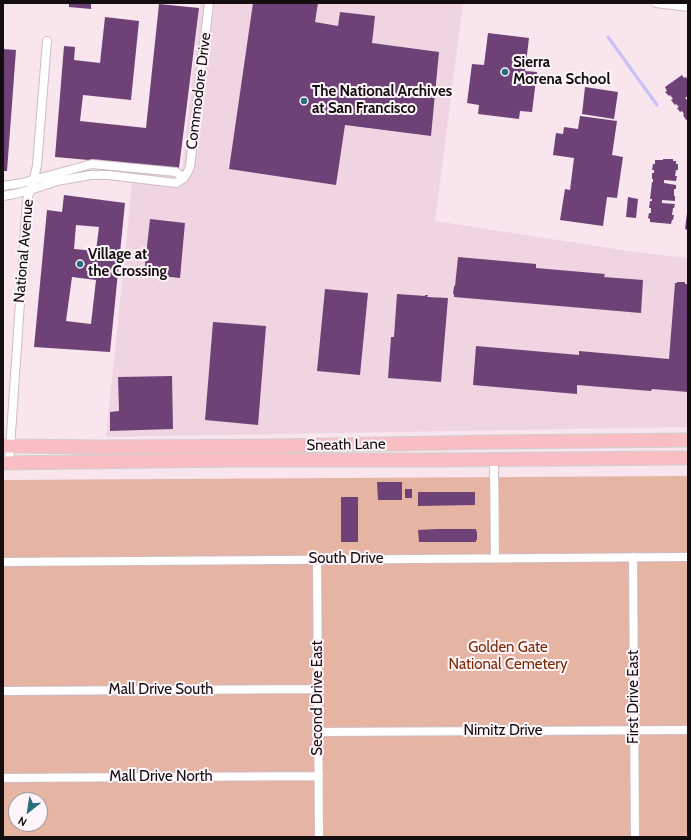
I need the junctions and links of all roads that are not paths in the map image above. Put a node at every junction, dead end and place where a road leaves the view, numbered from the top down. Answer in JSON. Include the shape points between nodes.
{"nodes":[{"id":1,"x":209,"y":3,"type":"edge"},
{"id":2,"x":656,"y":3,"type":"edge"},
{"id":3,"x":688,"y":7,"type":"edge"},
{"id":4,"x":47,"y":41,"type":"dead end"},
{"id":5,"x":184,"y":178,"type":"junction"},
{"id":6,"x":34,"y":179,"type":"junction"},
{"id":7,"x":3,"y":186,"type":"edge"},
{"id":8,"x":30,"y":190,"type":"junction"},
{"id":9,"x":3,"y":196,"type":"edge"},
{"id":10,"x":688,"y":440,"type":"edge"},
{"id":11,"x":6,"y":446,"type":"edge"},
{"id":12,"x":688,"y":458,"type":"edge"},
{"id":13,"x":494,"y":459,"type":"junction"},
{"id":14,"x":6,"y":463,"type":"edge"},
{"id":15,"x":633,"y":557,"type":"junction"},
{"id":16,"x":688,"y":557,"type":"edge"},
{"id":17,"x":495,"y":558,"type":"junction"},
{"id":18,"x":317,"y":559,"type":"junction"},
{"id":19,"x":3,"y":562,"type":"edge"},
{"id":20,"x":318,"y":690,"type":"junction"},
{"id":21,"x":3,"y":691,"type":"edge"},
{"id":22,"x":634,"y":730,"type":"junction"},
{"id":23,"x":688,"y":730,"type":"edge"},
{"id":24,"x":318,"y":732,"type":"junction"},
{"id":25,"x":319,"y":776,"type":"junction"},
{"id":26,"x":3,"y":778,"type":"edge"},
{"id":27,"x":319,"y":837,"type":"edge"},
{"id":28,"x":635,"y":837,"type":"edge"}],
"edges":[{"from":1,"to":5,"type":"street","name":"Commodore Drive","via":[[190,167]]},
{"from":2,"to":3,"type":"street"},
{"from":4,"to":6,"type":"street","name":"National Avenue"},
{"from":5,"to":6,"type":"street","via":[[176,172],[92,164]]},
{"from":5,"to":8,"type":"street","via":[[176,183],[91,175],[58,181]]},
{"from":6,"to":7,"type":"street"},
{"from":6,"to":8,"type":"street","name":"National Avenue"},
{"from":8,"to":9,"type":"street"},
{"from":8,"to":11,"type":"street","name":"National Avenue"},
{"from":10,"to":11,"type":"main road","name":"Sneath Lane","via":[[277,446]]},
{"from":11,"to":14,"type":"street","name":"National Avenue"},
{"from":12,"to":13,"type":"main road","name":"Sneath Lane"},
{"from":13,"to":14,"type":"main road","name":"Sneath Lane"},
{"from":13,"to":17,"type":"street"},
{"from":15,"to":16,"type":"street","name":"South Drive"},
{"from":15,"to":17,"type":"street","name":"South Drive"},
{"from":15,"to":22,"type":"street","name":"First Drive East"},
{"from":17,"to":18,"type":"street","name":"South Drive"},
{"from":18,"to":19,"type":"street","name":"South Drive"},
{"from":18,"to":20,"type":"street","name":"Second Drive East"},
{"from":20,"to":21,"type":"street","name":"Mall Drive South"},
{"from":20,"to":24,"type":"street","name":"Second Drive East"},
{"from":22,"to":23,"type":"street","name":"Nimitz Drive"},
{"from":22,"to":24,"type":"street","name":"Nimitz Drive"},
{"from":22,"to":28,"type":"street","name":"First Drive East"},
{"from":24,"to":25,"type":"street","name":"Second Drive East"},
{"from":25,"to":26,"type":"street","name":"Mall Drive North"},
{"from":25,"to":27,"type":"street","name":"Second Drive East"}]}
